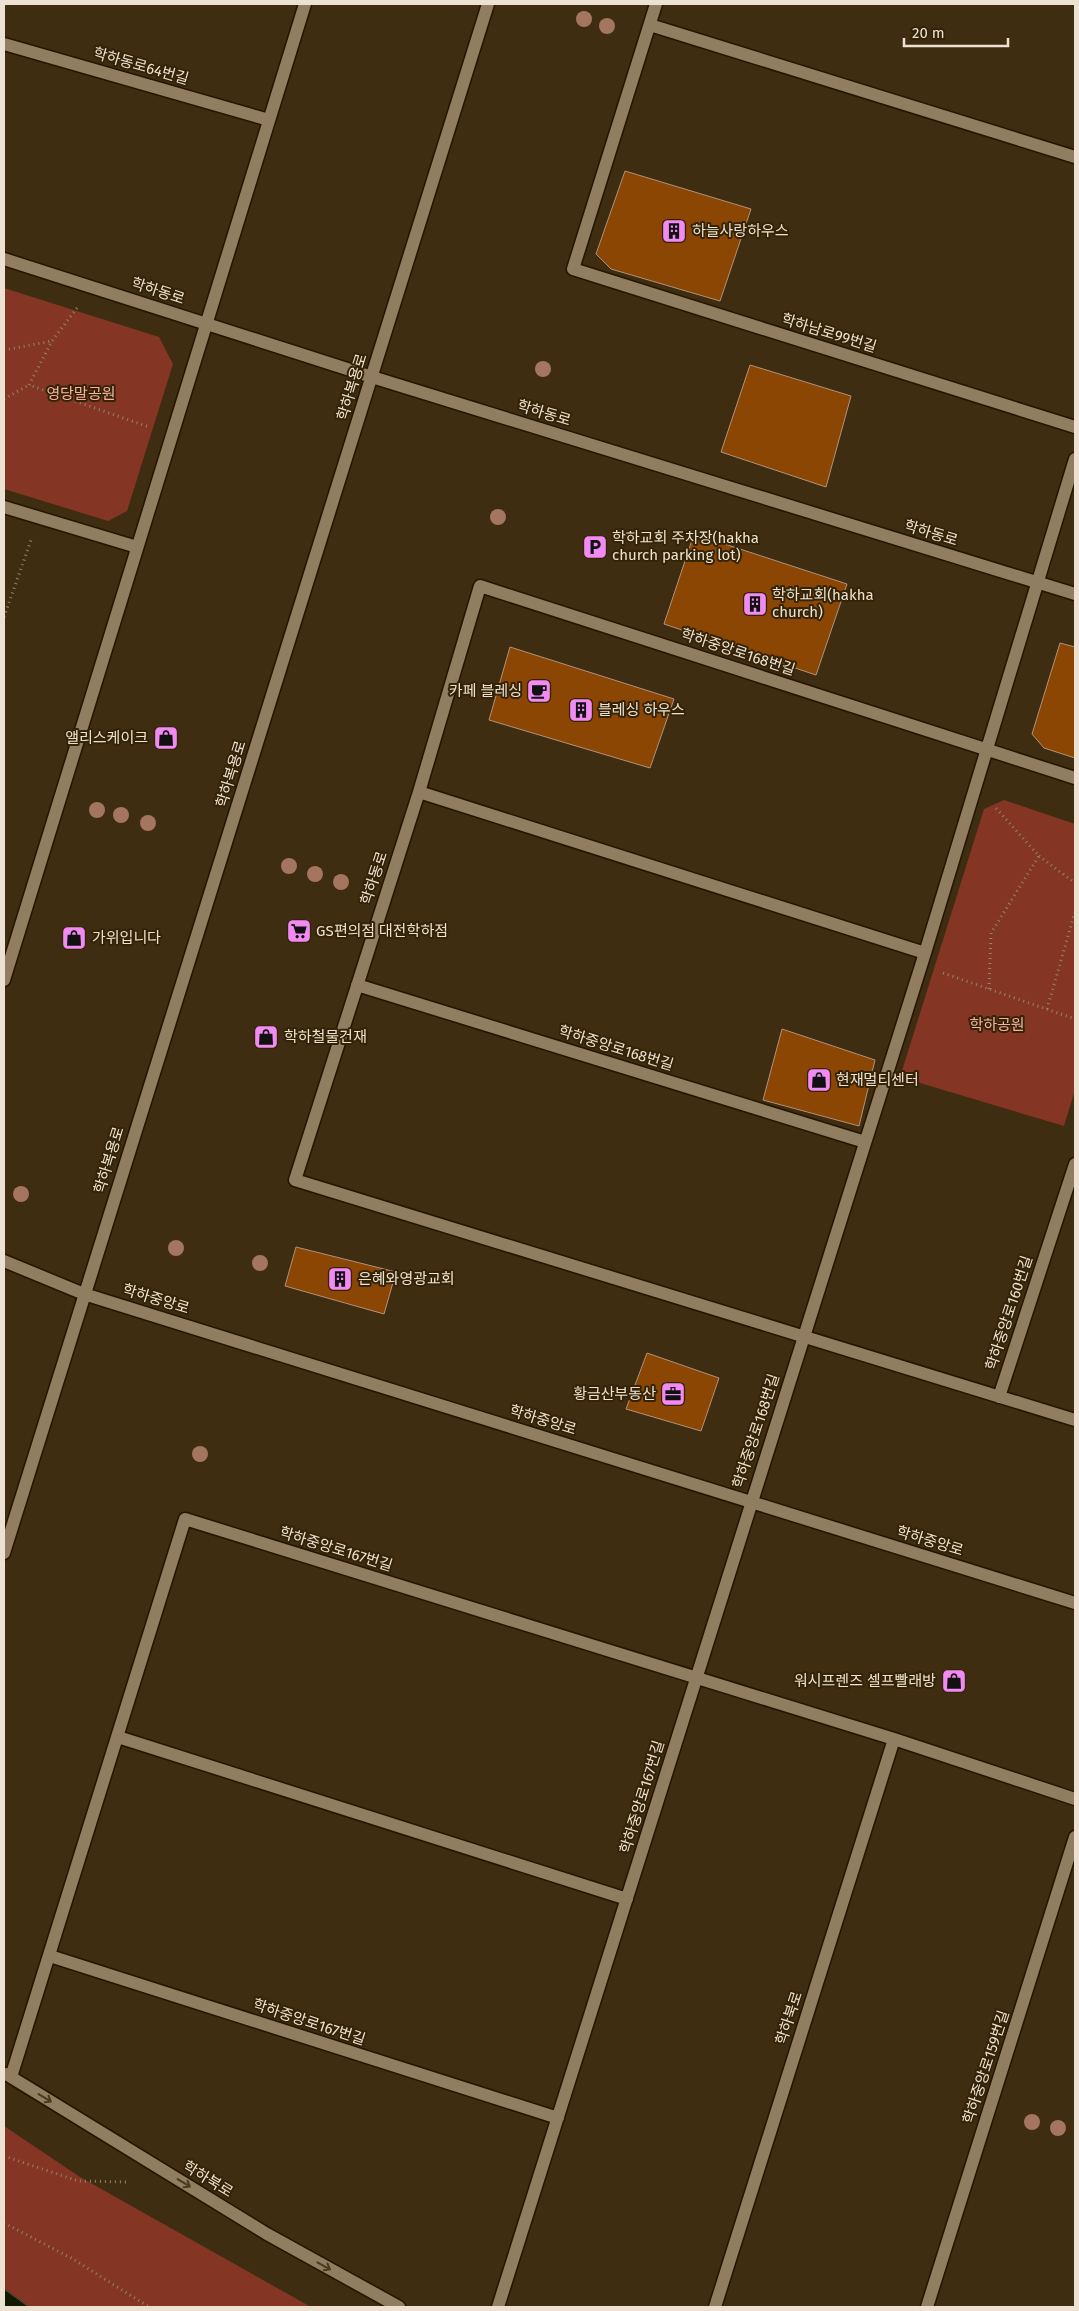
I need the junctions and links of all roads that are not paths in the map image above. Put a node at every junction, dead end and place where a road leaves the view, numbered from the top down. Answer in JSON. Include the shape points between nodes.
{"nodes":[{"id":1,"x":305,"y":4,"type":"edge"},
{"id":2,"x":488,"y":4,"type":"edge"},
{"id":3,"x":656,"y":4,"type":"edge"},
{"id":4,"x":650,"y":25,"type":"junction"},
{"id":5,"x":4,"y":44,"type":"edge"},
{"id":6,"x":269,"y":120,"type":"junction"},
{"id":7,"x":1075,"y":157,"type":"edge"},
{"id":8,"x":4,"y":259,"type":"edge"},
{"id":9,"x":205,"y":324,"type":"junction"},
{"id":10,"x":372,"y":378,"type":"junction"},
{"id":11,"x":1075,"y":427,"type":"edge"},
{"id":12,"x":1075,"y":460,"type":"edge"},
{"id":13,"x":4,"y":507,"type":"edge"},
{"id":14,"x":137,"y":547,"type":"junction"},
{"id":15,"x":1036,"y":582,"type":"junction"},
{"id":16,"x":480,"y":586,"type":"joint"},
{"id":17,"x":1075,"y":594,"type":"edge"},
{"id":18,"x":987,"y":748,"type":"junction"},
{"id":19,"x":1075,"y":778,"type":"edge"},
{"id":20,"x":418,"y":792,"type":"junction"},
{"id":21,"x":925,"y":953,"type":"junction"},
{"id":22,"x":4,"y":980,"type":"edge"},
{"id":23,"x":357,"y":985,"type":"junction"},
{"id":24,"x":865,"y":1142,"type":"junction"},
{"id":25,"x":1075,"y":1164,"type":"edge"},
{"id":26,"x":4,"y":1261,"type":"edge"},
{"id":27,"x":84,"y":1294,"type":"junction"},
{"id":28,"x":804,"y":1337,"type":"junction"},
{"id":29,"x":999,"y":1396,"type":"junction"},
{"id":30,"x":1075,"y":1420,"type":"edge"},
{"id":31,"x":751,"y":1502,"type":"junction"},
{"id":32,"x":4,"y":1553,"type":"edge"},
{"id":33,"x":1075,"y":1603,"type":"edge"},
{"id":34,"x":696,"y":1678,"type":"junction"},
{"id":35,"x":118,"y":1737,"type":"junction"},
{"id":36,"x":894,"y":1739,"type":"junction"},
{"id":37,"x":1075,"y":1799,"type":"edge"},
{"id":38,"x":1075,"y":1837,"type":"edge"},
{"id":39,"x":627,"y":1898,"type":"junction"},
{"id":40,"x":50,"y":1956,"type":"junction"},
{"id":41,"x":8,"y":2075,"type":"edge"},
{"id":42,"x":558,"y":2118,"type":"junction"},
{"id":43,"x":399,"y":2307,"type":"edge"},
{"id":44,"x":498,"y":2307,"type":"edge"},
{"id":45,"x":715,"y":2307,"type":"edge"},
{"id":46,"x":927,"y":2307,"type":"edge"}],
"edges":[{"from":1,"to":6,"type":"street"},
{"from":2,"to":10,"type":"street","name":"학하복용로"},
{"from":3,"to":4,"type":"street"},
{"from":4,"to":7,"type":"street"},
{"from":4,"to":11,"type":"street","name":"학하남로99번길","via":[[573,270]]},
{"from":5,"to":6,"type":"street","name":"학하동로64번길"},
{"from":6,"to":9,"type":"street"},
{"from":8,"to":9,"type":"street","name":"학하동로"},
{"from":9,"to":10,"type":"street","name":"학하동로"},
{"from":9,"to":14,"type":"street"},
{"from":10,"to":15,"type":"street","name":"학하동로"},
{"from":10,"to":27,"type":"street","name":"학하복용로"},
{"from":12,"to":15,"type":"street"},
{"from":13,"to":14,"type":"street"},
{"from":14,"to":22,"type":"street"},
{"from":15,"to":17,"type":"street","name":"학하동로"},
{"from":15,"to":18,"type":"street","name":"학하중앙로168번길"},
{"from":16,"to":18,"type":"street","name":"학하중앙로168번길"},
{"from":16,"to":20,"type":"street","name":"학하동로"},
{"from":18,"to":19,"type":"street"},
{"from":18,"to":21,"type":"street","name":"학하중앙로168번길"},
{"from":20,"to":21,"type":"street"},
{"from":20,"to":23,"type":"street","name":"학하동로"},
{"from":21,"to":24,"type":"street","name":"학하중앙로168번길"},
{"from":23,"to":24,"type":"street","name":"학하중앙로168번길"},
{"from":23,"to":28,"type":"street","name":"학하동로","via":[[295,1180]]},
{"from":24,"to":28,"type":"street","name":"학하중앙로168번길"},
{"from":25,"to":29,"type":"street","name":"학하중앙로160번길"},
{"from":26,"to":27,"type":"street","name":"학하중앙로"},
{"from":27,"to":31,"type":"street","name":"학하중앙로"},
{"from":27,"to":32,"type":"street","name":"학하복용로"},
{"from":28,"to":29,"type":"street"},
{"from":28,"to":31,"type":"street","name":"학하중앙로168번길"},
{"from":29,"to":30,"type":"street"},
{"from":31,"to":33,"type":"street","name":"학하중앙로"},
{"from":31,"to":34,"type":"street","name":"학하중앙로167번길"},
{"from":34,"to":35,"type":"street","name":"학하중앙로167번길","via":[[185,1519]]},
{"from":34,"to":36,"type":"street"},
{"from":34,"to":39,"type":"street","name":"학하중앙로167번길"},
{"from":35,"to":39,"type":"street"},
{"from":35,"to":40,"type":"street","name":"학하중앙로167번길"},
{"from":36,"to":37,"type":"street"},
{"from":36,"to":45,"type":"street","name":"학하북로"},
{"from":38,"to":46,"type":"street","name":"학하중앙로159번길"},
{"from":39,"to":42,"type":"street","name":"학하중앙로167번길"},
{"from":40,"to":41,"type":"street","name":"학하중앙로167번길"},
{"from":40,"to":42,"type":"street","name":"학하중앙로167번길"},
{"from":41,"to":43,"type":"street","name":"학하북로","one_way":true,"via":[[267,2234]]},
{"from":42,"to":44,"type":"street","name":"학하중앙로167번길"}]}
